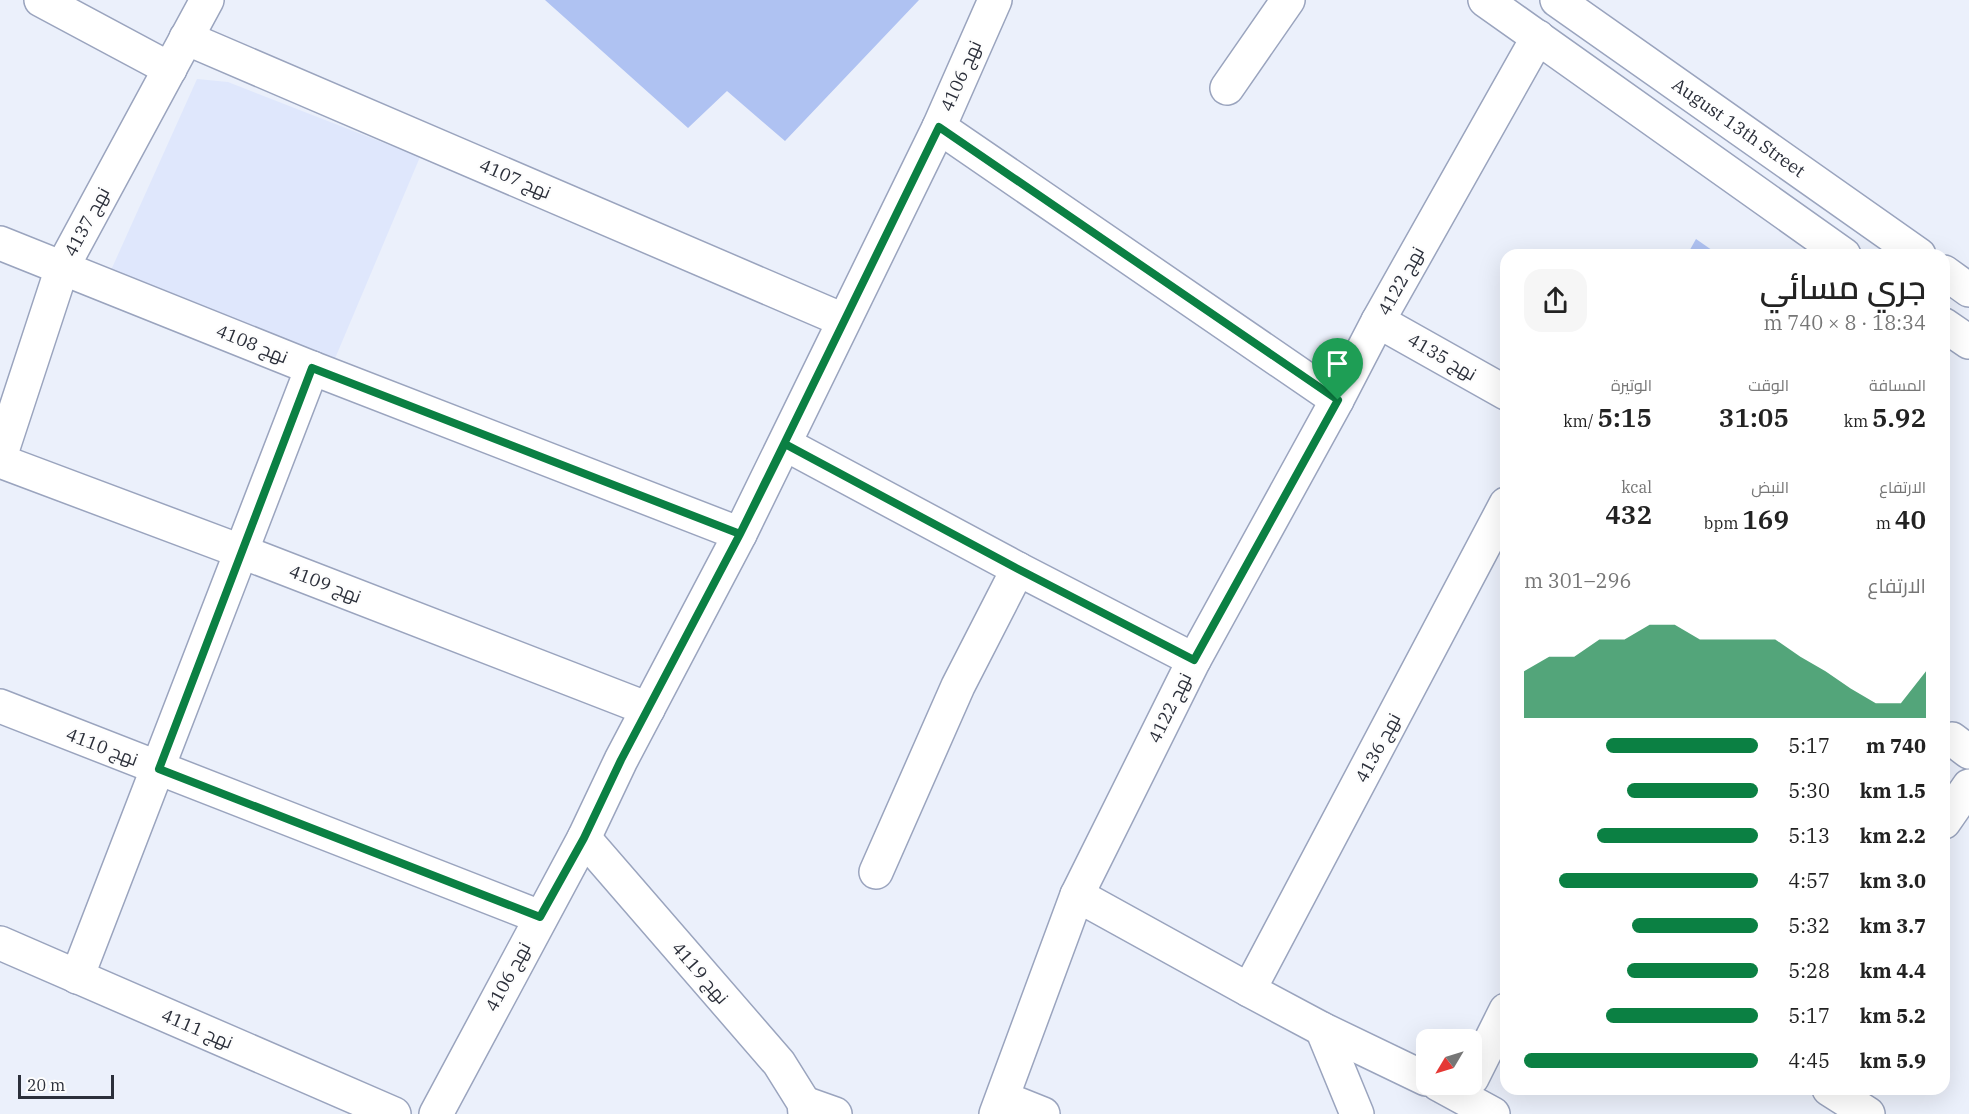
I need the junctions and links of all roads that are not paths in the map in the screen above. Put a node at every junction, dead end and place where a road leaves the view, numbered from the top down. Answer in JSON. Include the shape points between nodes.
{"nodes":[{"id":1,"x":41,"y":0,"type":"edge"},
{"id":2,"x":207,"y":0,"type":"edge"},
{"id":3,"x":994,"y":0,"type":"edge"},
{"id":4,"x":1288,"y":0,"type":"edge"},
{"id":5,"x":1485,"y":0,"type":"edge"},
{"id":6,"x":1557,"y":0,"type":"edge"},
{"id":7,"x":1538,"y":37,"type":"junction"},
{"id":8,"x":186,"y":38,"type":"junction"},
{"id":9,"x":170,"y":69,"type":"junction"},
{"id":10,"x":1227,"y":88,"type":"dead end"},
{"id":11,"x":939,"y":127,"type":"junction"},
{"id":12,"x":0,"y":243,"type":"edge"},
{"id":13,"x":1836,"y":249,"type":"edge"},
{"id":14,"x":1910,"y":249,"type":"edge"},
{"id":15,"x":62,"y":268,"type":"junction"},
{"id":16,"x":1950,"y":277,"type":"edge"},
{"id":17,"x":1969,"y":290,"type":"edge"},
{"id":18,"x":843,"y":320,"type":"junction"},
{"id":19,"x":1378,"y":321,"type":"junction"},
{"id":20,"x":1950,"y":329,"type":"edge"},
{"id":21,"x":1969,"y":342,"type":"edge"},
{"id":22,"x":312,"y":368,"type":"junction"},
{"id":23,"x":1500,"y":390,"type":"edge"},
{"id":24,"x":1338,"y":400,"type":"junction"},
{"id":25,"x":785,"y":444,"type":"junction"},
{"id":26,"x":0,"y":459,"type":"edge"},
{"id":27,"x":1500,"y":515,"type":"edge"},
{"id":28,"x":740,"y":534,"type":"junction"},
{"id":29,"x":240,"y":551,"type":"junction"},
{"id":30,"x":1018,"y":569,"type":"junction"},
{"id":31,"x":1194,"y":660,"type":"junction"},
{"id":32,"x":0,"y":706,"type":"edge"},
{"id":33,"x":648,"y":709,"type":"junction"},
{"id":34,"x":159,"y":769,"type":"junction"},
{"id":35,"x":1969,"y":786,"type":"edge"},
{"id":36,"x":1950,"y":813,"type":"edge"},
{"id":37,"x":584,"y":838,"type":"junction"},
{"id":38,"x":876,"y":872,"type":"dead end"},
{"id":39,"x":1077,"y":895,"type":"junction"},
{"id":40,"x":540,"y":917,"type":"junction"},
{"id":41,"x":0,"y":943,"type":"edge"},
{"id":42,"x":77,"y":977,"type":"junction"},
{"id":43,"x":1249,"y":990,"type":"junction"},
{"id":44,"x":1500,"y":1020,"type":"edge"},
{"id":45,"x":1322,"y":1029,"type":"junction"},
{"id":46,"x":1482,"y":1050,"type":"edge"},
{"id":47,"x":1416,"y":1074,"type":"edge"},
{"id":48,"x":1471,"y":1095,"type":"edge"},
{"id":49,"x":1838,"y":1095,"type":"edge"},
{"id":50,"x":999,"y":1106,"type":"edge"},
{"id":51,"x":804,"y":1108,"type":"edge"},
{"id":52,"x":394,"y":1114,"type":"edge"},
{"id":53,"x":436,"y":1114,"type":"edge"},
{"id":54,"x":835,"y":1114,"type":"edge"},
{"id":55,"x":1043,"y":1114,"type":"edge"},
{"id":56,"x":1357,"y":1114,"type":"edge"},
{"id":57,"x":1493,"y":1114,"type":"edge"},
{"id":58,"x":1868,"y":1114,"type":"edge"}],
"edges":[{"from":1,"to":9,"type":"street"},
{"from":2,"to":8,"type":"street","name":"نهج 4137"},
{"from":3,"to":11,"type":"street","name":"نهج 4106"},
{"from":4,"to":10,"type":"street"},
{"from":5,"to":7,"type":"street"},
{"from":6,"to":14,"type":"street","name":"August 13th Street"},
{"from":7,"to":13,"type":"street"},
{"from":7,"to":19,"type":"street","name":"نهج 4122"},
{"from":8,"to":9,"type":"street","name":"نهج 4137"},
{"from":8,"to":18,"type":"street","name":"نهج 4107"},
{"from":9,"to":15,"type":"street","name":"نهج 4137"},
{"from":11,"to":18,"type":"street","name":"نهج 4106"},
{"from":11,"to":24,"type":"street"},
{"from":12,"to":15,"type":"street","name":"نهج 4108"},
{"from":15,"to":22,"type":"street","name":"نهج 4108"},
{"from":15,"to":26,"type":"street","name":"نهج 4137"},
{"from":16,"to":17,"type":"street"},
{"from":18,"to":25,"type":"street","name":"نهج 4106"},
{"from":19,"to":23,"type":"street","name":"نهج 4135"},
{"from":19,"to":24,"type":"street","name":"نهج 4122"},
{"from":20,"to":21,"type":"street"},
{"from":22,"to":28,"type":"street","name":"نهج 4108"},
{"from":22,"to":29,"type":"street"},
{"from":24,"to":31,"type":"street","name":"نهج 4122"},
{"from":25,"to":28,"type":"street","name":"نهج 4106"},
{"from":25,"to":30,"type":"street"},
{"from":26,"to":29,"type":"street","name":"نهج 4109"},
{"from":27,"to":43,"type":"street","name":"نهج 4136"},
{"from":28,"to":33,"type":"street","name":"نهج 4106"},
{"from":29,"to":33,"type":"street","name":"نهج 4109"},
{"from":29,"to":34,"type":"street"},
{"from":30,"to":31,"type":"street"},
{"from":30,"to":38,"type":"street","via":[[958,686]]},
{"from":31,"to":39,"type":"street","name":"نهج 4122"},
{"from":32,"to":34,"type":"street","name":"نهج 4110"},
{"from":33,"to":37,"type":"street","name":"نهج 4106"},
{"from":34,"to":40,"type":"street","name":"نهج 4110"},
{"from":34,"to":42,"type":"street"},
{"from":35,"to":36,"type":"street"},
{"from":37,"to":40,"type":"street","name":"نهج 4106"},
{"from":37,"to":51,"type":"street","name":"نهج 4119","via":[[779,1064]]},
{"from":39,"to":43,"type":"street"},
{"from":39,"to":50,"type":"street","name":"نهج 4122"},
{"from":40,"to":53,"type":"street","name":"نهج 4106"},
{"from":41,"to":42,"type":"street","name":"نهج 4111"},
{"from":42,"to":52,"type":"street","name":"نهج 4111"},
{"from":43,"to":45,"type":"street"},
{"from":44,"to":46,"type":"street"},
{"from":45,"to":47,"type":"street"},
{"from":45,"to":56,"type":"street"},
{"from":48,"to":57,"type":"street"},
{"from":49,"to":58,"type":"street"},
{"from":50,"to":55,"type":"street"},
{"from":51,"to":54,"type":"street"}]}
